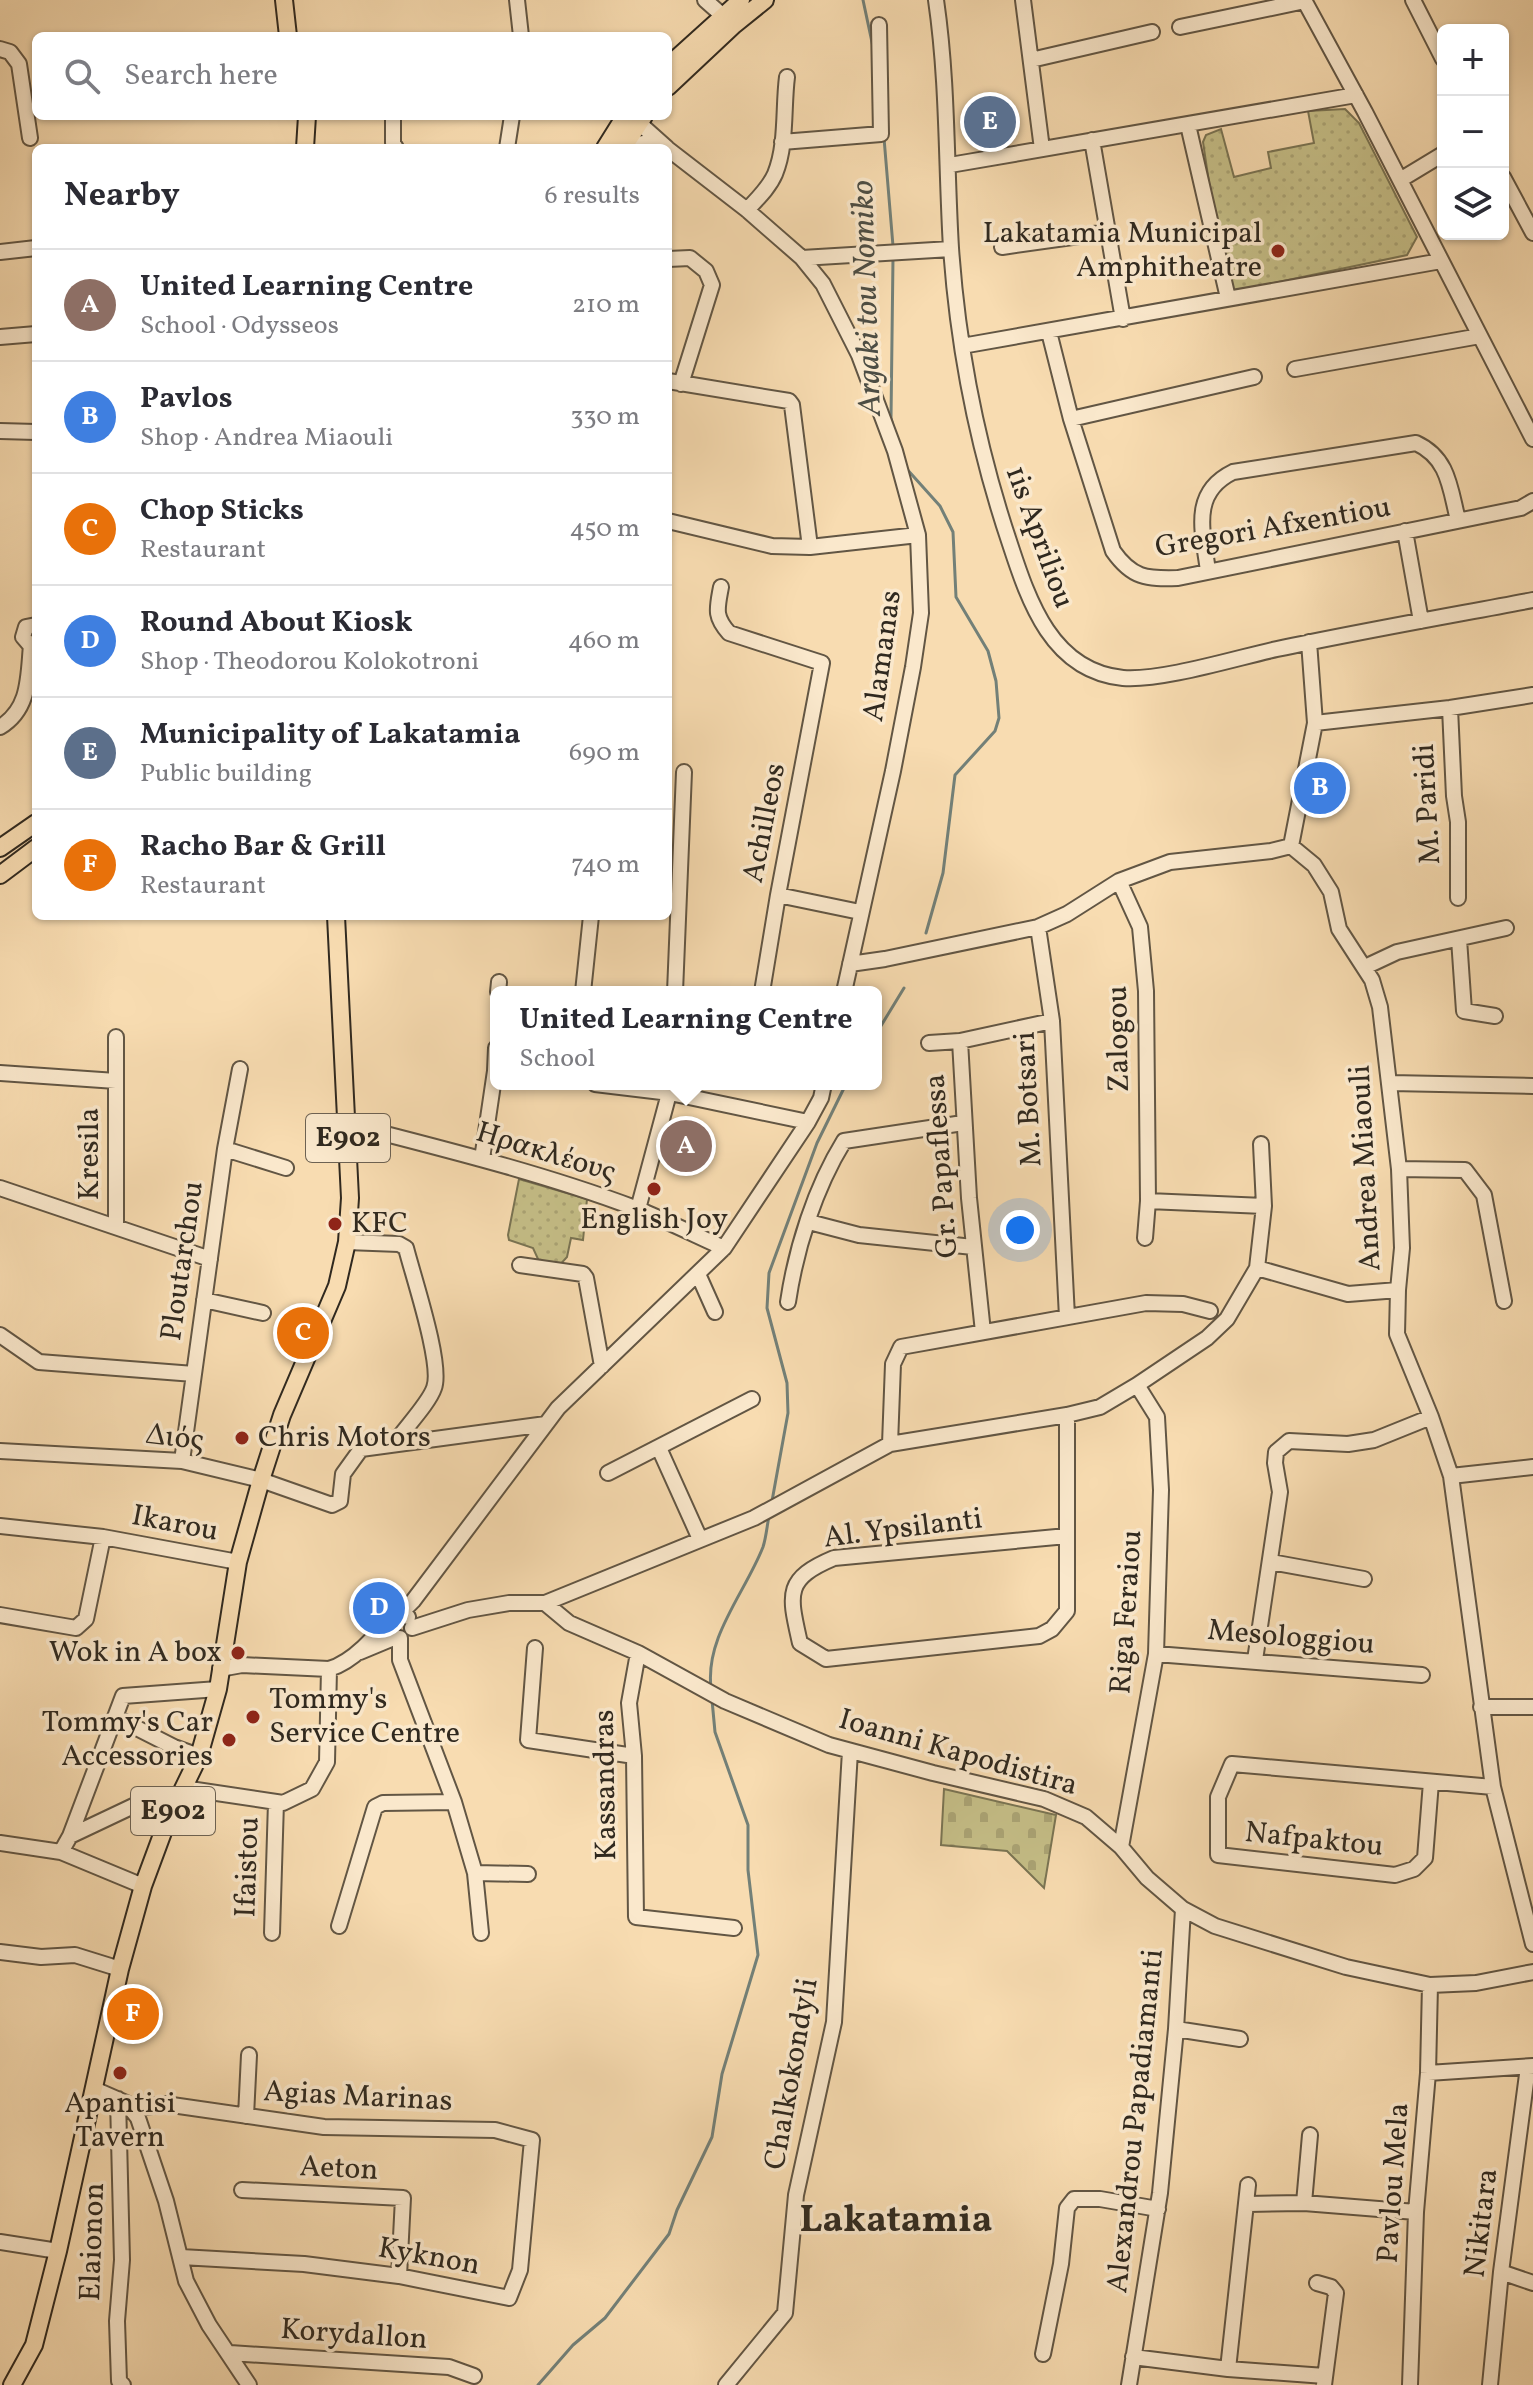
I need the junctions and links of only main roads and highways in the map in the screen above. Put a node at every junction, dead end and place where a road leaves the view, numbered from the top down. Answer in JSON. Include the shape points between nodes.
{"nodes":[{"id":1,"x":284,"y":0,"type":"edge"},
{"id":2,"x":741,"y":0,"type":"edge"},
{"id":3,"x":765,"y":0,"type":"edge"},
{"id":4,"x":728,"y":20,"type":"junction"},
{"id":5,"x":288,"y":32,"type":"edge"},
{"id":6,"x":672,"y":63,"type":"edge"},
{"id":7,"x":672,"y":83,"type":"edge"},
{"id":8,"x":307,"y":120,"type":"edge"},
{"id":9,"x":632,"y":120,"type":"edge"},
{"id":10,"x":633,"y":120,"type":"edge"},
{"id":11,"x":305,"y":144,"type":"edge"},
{"id":12,"x":609,"y":144,"type":"edge"},
{"id":13,"x":625,"y":144,"type":"edge"},
{"id":14,"x":32,"y":826,"type":"edge"},
{"id":15,"x":0,"y":848,"type":"edge"},
{"id":16,"x":32,"y":851,"type":"edge"},
{"id":17,"x":0,"y":875,"type":"edge"},
{"id":18,"x":336,"y":920,"type":"edge"},
{"id":19,"x":12,"y":2385,"type":"edge"}],
"edges":[{"from":1,"to":5,"type":"main road"},
{"from":2,"to":4,"type":"main road"},
{"from":3,"to":4,"type":"main road"},
{"from":4,"to":6,"type":"main road"},
{"from":4,"to":7,"type":"main road"},
{"from":8,"to":11,"type":"main road"},
{"from":9,"to":12,"type":"main road"},
{"from":10,"to":13,"type":"main road"},
{"from":14,"to":15,"type":"main road"},
{"from":16,"to":17,"type":"main road"},
{"from":18,"to":19,"type":"main road","number":"E902","via":[[350,1198],[347,1242],[337,1286],[282,1415],[261,1480],[238,1562],[218,1689],[199,1756],[143,1886],[34,2345]]}]}
